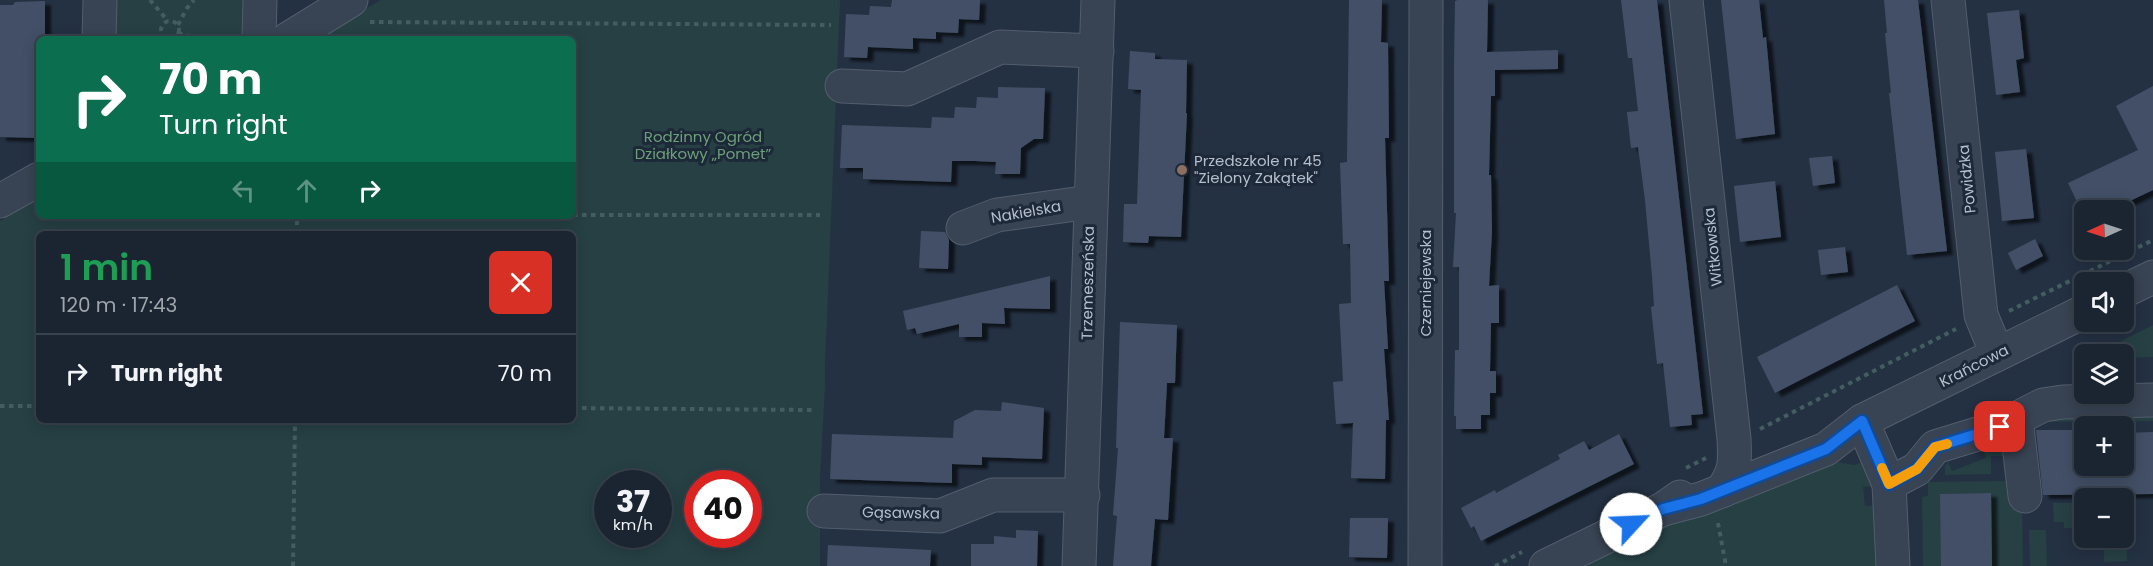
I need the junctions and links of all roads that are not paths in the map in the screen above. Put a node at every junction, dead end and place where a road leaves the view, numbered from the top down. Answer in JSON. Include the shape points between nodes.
{"nodes":[{"id":1,"x":100,"y":0,"type":"edge"},
{"id":2,"x":260,"y":0,"type":"edge"},
{"id":3,"x":1098,"y":0,"type":"edge"},
{"id":4,"x":1426,"y":0,"type":"edge"},
{"id":5,"x":1686,"y":0,"type":"edge"},
{"id":6,"x":1948,"y":0,"type":"edge"},
{"id":7,"x":357,"y":12,"type":"edge"},
{"id":8,"x":99,"y":36,"type":"edge"},
{"id":9,"x":259,"y":36,"type":"edge"},
{"id":10,"x":296,"y":36,"type":"edge"},
{"id":11,"x":1097,"y":51,"type":"junction"},
{"id":12,"x":842,"y":86,"type":"dead end"},
{"id":13,"x":36,"y":181,"type":"edge"},
{"id":14,"x":0,"y":201,"type":"edge"},
{"id":15,"x":1090,"y":202,"type":"junction"},
{"id":16,"x":963,"y":228,"type":"dead end"},
{"id":17,"x":2153,"y":277,"type":"edge"},
{"id":18,"x":2134,"y":286,"type":"edge"},
{"id":19,"x":2153,"y":300,"type":"edge"},
{"id":20,"x":2134,"y":301,"type":"edge"},
{"id":21,"x":2074,"y":316,"type":"edge"},
{"id":22,"x":1997,"y":354,"type":"junction"},
{"id":23,"x":2153,"y":400,"type":"edge"},
{"id":24,"x":2016,"y":419,"type":"junction"},
{"id":25,"x":1862,"y":421,"type":"junction"},
{"id":26,"x":1727,"y":479,"type":"junction"},
{"id":27,"x":1889,"y":484,"type":"junction"},
{"id":28,"x":1083,"y":495,"type":"junction"},
{"id":29,"x":2025,"y":496,"type":"dead end"},
{"id":30,"x":824,"y":511,"type":"dead end"},
{"id":31,"x":1536,"y":558,"type":"edge"},
{"id":32,"x":1079,"y":566,"type":"edge"},
{"id":33,"x":1425,"y":566,"type":"edge"},
{"id":34,"x":1893,"y":566,"type":"edge"}],
"edges":[{"from":1,"to":8,"type":"street"},
{"from":2,"to":9,"type":"street"},
{"from":3,"to":11,"type":"street","name":"Trzemeszeńska"},
{"from":4,"to":33,"type":"street","name":"Czerniejewska"},
{"from":5,"to":26,"type":"street","name":"Witkowska"},
{"from":6,"to":22,"type":"street","name":"Powidzka","via":[[1982,319]]},
{"from":7,"to":10,"type":"street"},
{"from":11,"to":12,"type":"street","via":[[1000,47],[907,88]]},
{"from":11,"to":15,"type":"street","name":"Trzemeszeńska"},
{"from":13,"to":14,"type":"street"},
{"from":15,"to":16,"type":"street","name":"Nakielska","via":[[997,215]]},
{"from":15,"to":28,"type":"street","name":"Trzemeszeńska"},
{"from":17,"to":18,"type":"street"},
{"from":19,"to":20,"type":"street"},
{"from":21,"to":22,"type":"street","name":"Krańcowa"},
{"from":22,"to":25,"type":"street","name":"Krańcowa"},
{"from":23,"to":24,"type":"street","via":[[2063,402],[2043,405]]},
{"from":24,"to":27,"type":"street","via":[[1935,447],[1917,469]]},
{"from":24,"to":29,"type":"street"},
{"from":25,"to":26,"type":"street","name":"Krańcowa","via":[[1826,449]]},
{"from":25,"to":27,"type":"street"},
{"from":26,"to":31,"type":"street","name":"Krańcowa","via":[[1695,485],[1663,509]]},
{"from":27,"to":34,"type":"street"},
{"from":28,"to":30,"type":"street","name":"Gąsawska","via":[[993,495],[940,516]]},
{"from":28,"to":32,"type":"street","name":"Trzemeszeńska"}]}
